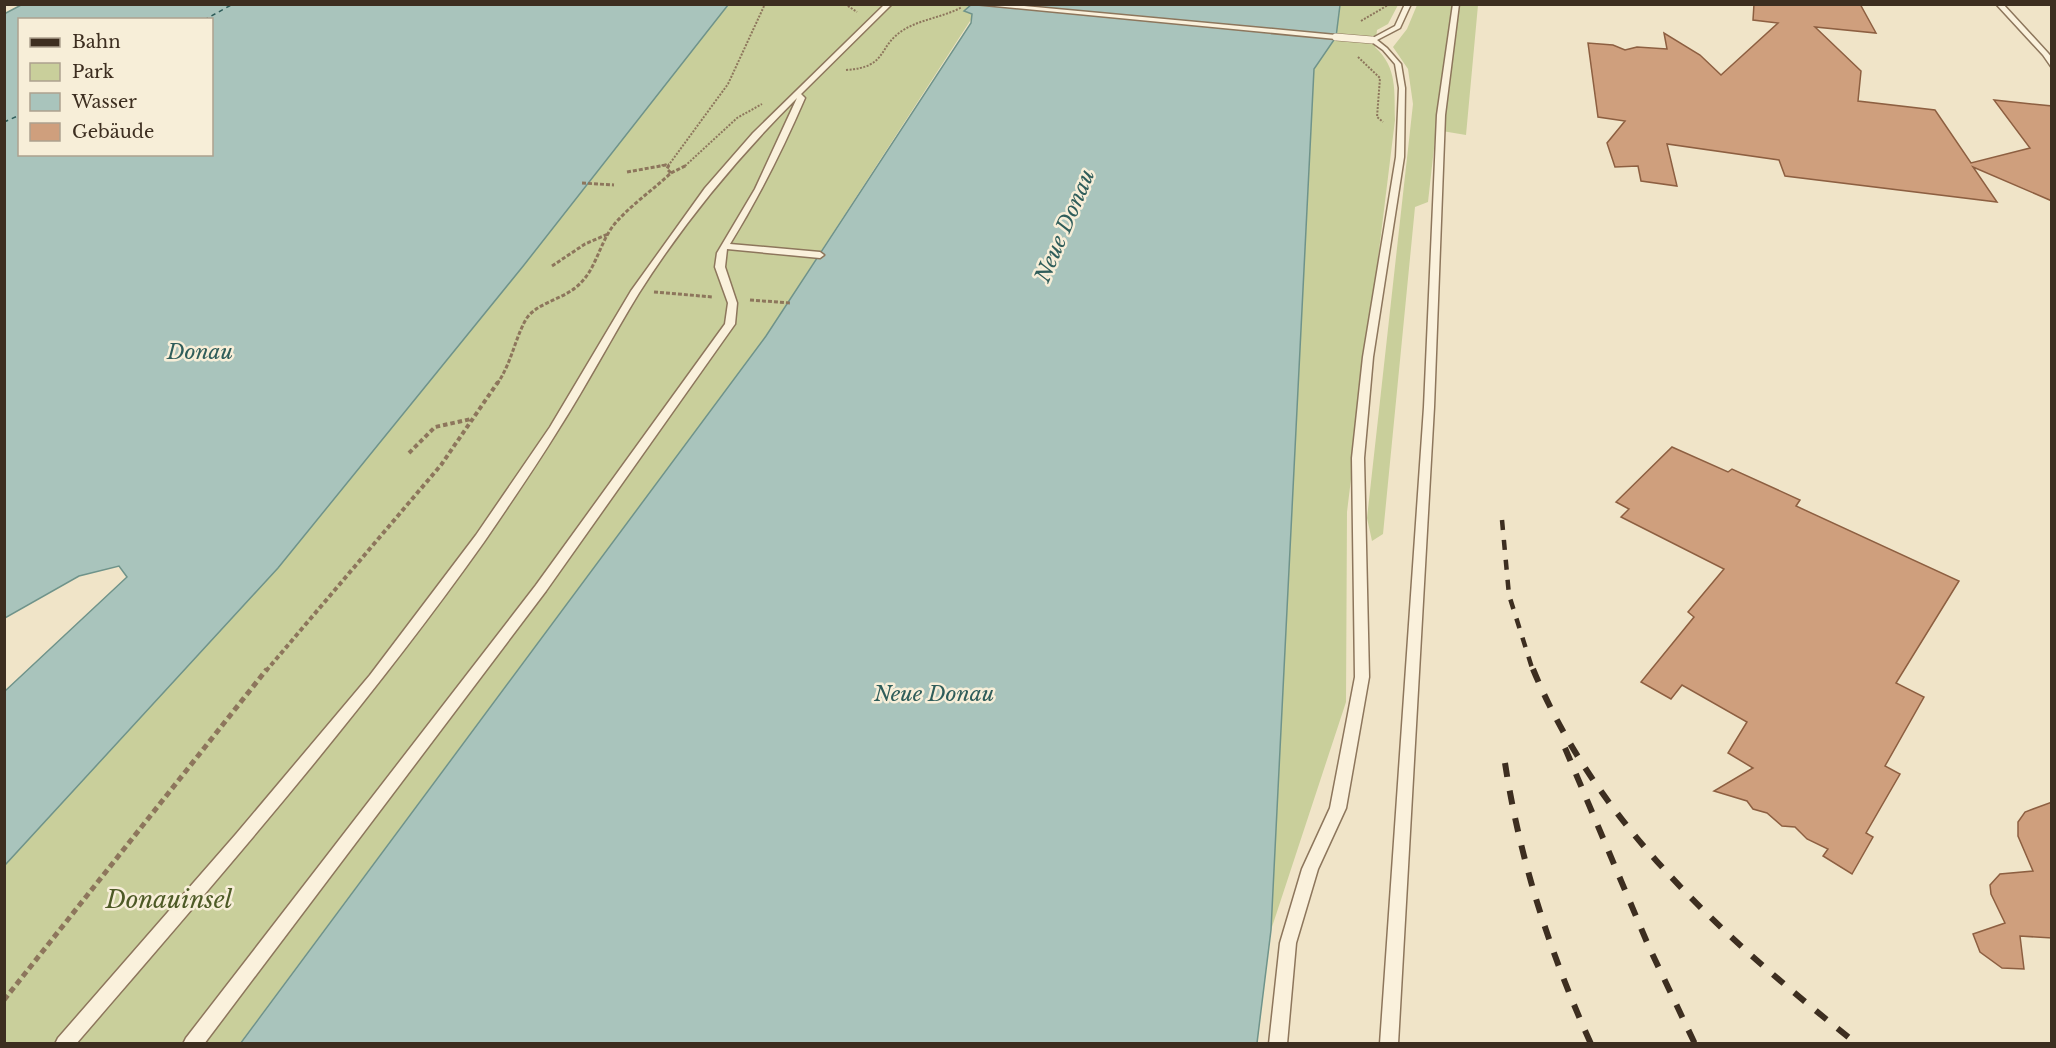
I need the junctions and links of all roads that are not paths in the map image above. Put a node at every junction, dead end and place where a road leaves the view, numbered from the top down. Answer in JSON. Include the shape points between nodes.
{"nodes":[{"id":1,"x":889,"y":4,"type":"edge"},
{"id":2,"x":977,"y":4,"type":"edge"},
{"id":3,"x":1408,"y":4,"type":"edge"},
{"id":4,"x":1456,"y":4,"type":"edge"},
{"id":5,"x":1999,"y":4,"type":"edge"},
{"id":6,"x":1372,"y":40,"type":"junction"},
{"id":7,"x":2052,"y":66,"type":"edge"},
{"id":8,"x":797,"y":94,"type":"junction"},
{"id":9,"x":726,"y":246,"type":"junction"},
{"id":10,"x":820,"y":255,"type":"dead end"},
{"id":11,"x":64,"y":1044,"type":"edge"},
{"id":12,"x":192,"y":1044,"type":"edge"},
{"id":13,"x":1278,"y":1044,"type":"edge"},
{"id":14,"x":1389,"y":1044,"type":"edge"}],
"edges":[{"from":1,"to":8,"type":"lane"},
{"from":2,"to":6,"type":"lane","bridge":true},
{"from":3,"to":6,"type":"lane","via":[[1398,27]]},
{"from":4,"to":14,"type":"lane","via":[[1441,115],[1429,407]]},
{"from":5,"to":7,"type":"lane","via":[[2046,54]]},
{"from":6,"to":13,"type":"lane","via":[[1398,64],[1402,125],[1368,357],[1358,458],[1362,677],[1338,808],[1310,869],[1288,943]]},
{"from":8,"to":9,"type":"lane","via":[[801,98],[791,122]]},
{"from":8,"to":11,"type":"lane","via":[[730,164],[672,239],[636,291],[543,446],[375,679]]},
{"from":9,"to":10,"type":"lane"},
{"from":9,"to":12,"type":"lane","via":[[720,256],[721,271],[734,299],[730,324],[541,588]]}]}
